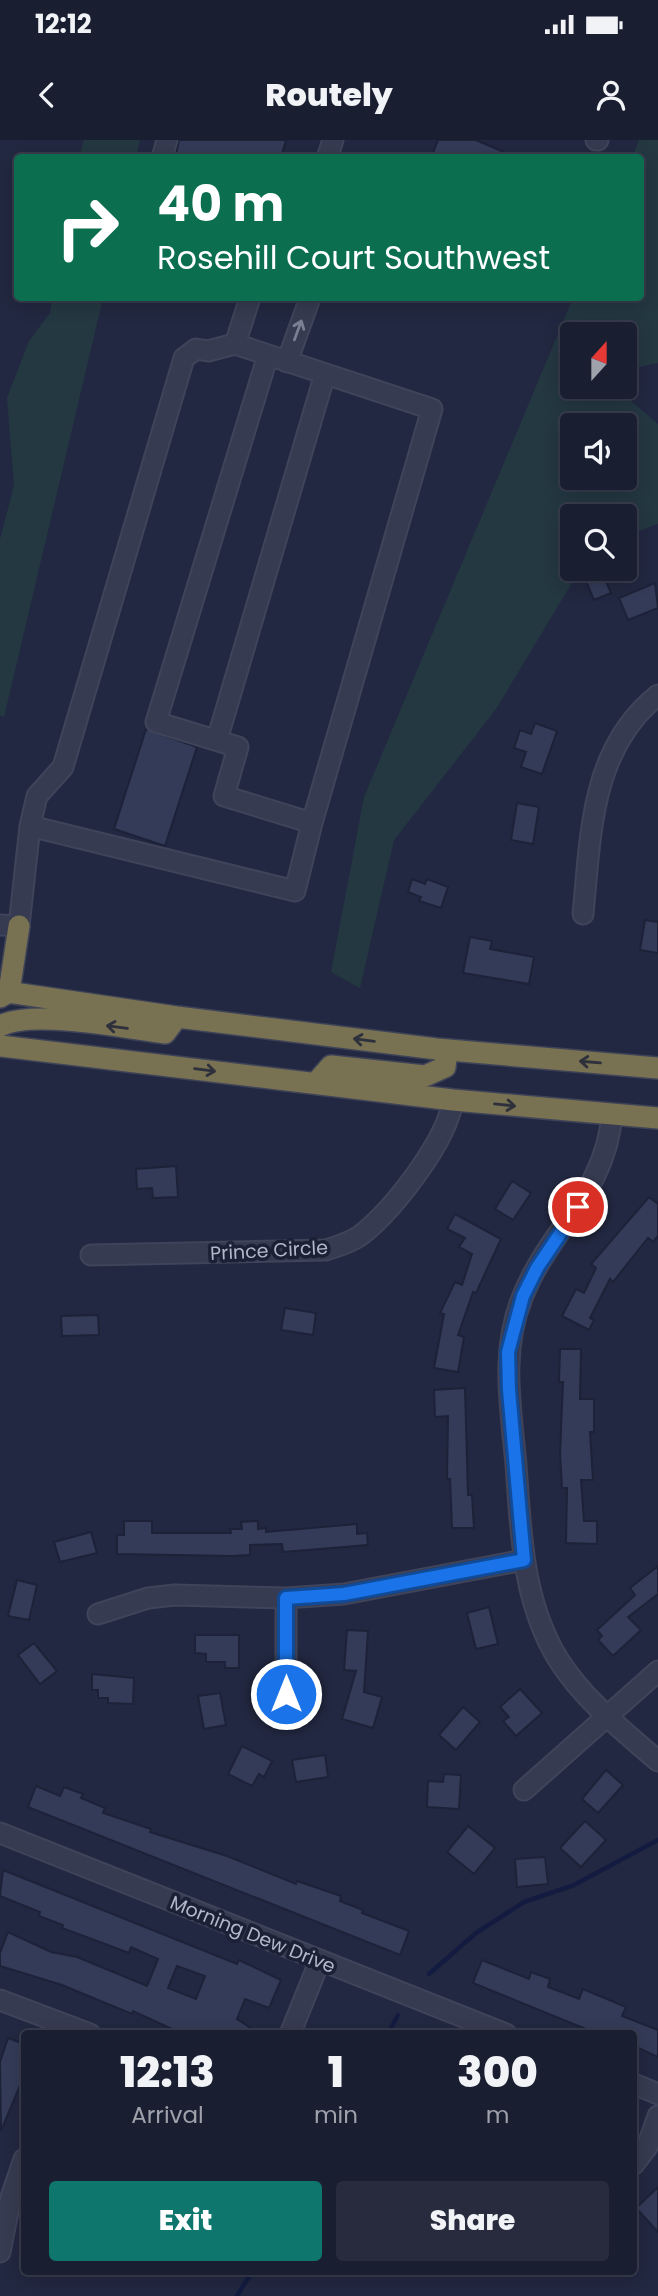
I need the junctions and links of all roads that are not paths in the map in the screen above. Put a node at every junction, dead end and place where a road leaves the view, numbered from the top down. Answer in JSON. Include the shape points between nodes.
{"nodes":[{"id":1,"x":249,"y":301,"type":"edge"},
{"id":2,"x":309,"y":301,"type":"edge"},
{"id":3,"x":235,"y":344,"type":"junction"},
{"id":4,"x":268,"y":355,"type":"junction"},
{"id":5,"x":287,"y":362,"type":"junction"},
{"id":6,"x":325,"y":374,"type":"junction"},
{"id":7,"x":658,"y":695,"type":"edge"},
{"id":8,"x":217,"y":740,"type":"junction"},
{"id":9,"x":312,"y":823,"type":"junction"},
{"id":10,"x":30,"y":826,"type":"junction"},
{"id":11,"x":583,"y":914,"type":"dead end"},
{"id":12,"x":9,"y":926,"type":"edge"},
{"id":13,"x":0,"y":941,"type":"edge"},
{"id":14,"x":3,"y":993,"type":"edge"},
{"id":15,"x":177,"y":1017,"type":"junction"},
{"id":16,"x":0,"y":1026,"type":"edge"},
{"id":17,"x":447,"y":1050,"type":"junction"},
{"id":18,"x":4,"y":1051,"type":"edge"},
{"id":19,"x":658,"y":1069,"type":"edge"},
{"id":20,"x":316,"y":1083,"type":"junction"},
{"id":21,"x":453,"y":1100,"type":"junction"},
{"id":22,"x":612,"y":1115,"type":"junction"},
{"id":23,"x":658,"y":1118,"type":"edge"},
{"id":24,"x":91,"y":1255,"type":"dead end"},
{"id":25,"x":524,"y":1560,"type":"junction"},
{"id":26,"x":286,"y":1598,"type":"junction"},
{"id":27,"x":98,"y":1614,"type":"dead end"},
{"id":28,"x":658,"y":1671,"type":"edge"},
{"id":29,"x":286,"y":1694,"type":"dead end"},
{"id":30,"x":607,"y":1715,"type":"junction"},
{"id":31,"x":658,"y":1761,"type":"edge"},
{"id":32,"x":524,"y":1790,"type":"dead end"},
{"id":33,"x":0,"y":1833,"type":"edge"},
{"id":34,"x":320,"y":1960,"type":"junction"},
{"id":35,"x":0,"y":2000,"type":"edge"},
{"id":36,"x":75,"y":2030,"type":"edge"},
{"id":37,"x":292,"y":2030,"type":"edge"},
{"id":38,"x":496,"y":2030,"type":"edge"},
{"id":39,"x":637,"y":2085,"type":"edge"},
{"id":40,"x":658,"y":2094,"type":"edge"},
{"id":41,"x":658,"y":2116,"type":"edge"},
{"id":42,"x":637,"y":2160,"type":"edge"},
{"id":43,"x":21,"y":2168,"type":"edge"},
{"id":44,"x":0,"y":2252,"type":"edge"}],
"edges":[{"from":1,"to":3,"type":"street"},
{"from":5,"to":2,"type":"street","one_way":true},
{"from":3,"to":4,"type":"street"},
{"from":3,"to":10,"type":"street","via":[[208,351],[196,349],[184,358],[63,767],[37,796]]},
{"from":4,"to":5,"type":"street"},
{"from":4,"to":8,"type":"street","via":[[156,722]]},
{"from":5,"to":6,"type":"street"},
{"from":6,"to":8,"type":"street"},
{"from":6,"to":9,"type":"street","via":[[432,410]]},
{"from":7,"to":11,"type":"street","via":[[633,718],[605,766],[595,803]]},
{"from":8,"to":9,"type":"street","via":[[238,747],[225,796]]},
{"from":9,"to":10,"type":"street","via":[[295,891]]},
{"from":10,"to":12,"type":"street"},
{"from":12,"to":13,"type":"highway"},
{"from":12,"to":14,"type":"highway"},
{"from":14,"to":15,"type":"highway"},
{"from":15,"to":16,"type":"highway","one_way":true,"via":[[165,1033],[40,1019]]},
{"from":17,"to":15,"type":"highway","one_way":true},
{"from":19,"to":17,"type":"highway","one_way":true},
{"from":17,"to":20,"type":"highway","via":[[445,1067],[425,1076],[331,1066]]},
{"from":18,"to":20,"type":"highway","one_way":true},
{"from":20,"to":21,"type":"highway"},
{"from":21,"to":22,"type":"highway","one_way":true},
{"from":21,"to":24,"type":"street","name":"Prince Circle","via":[[432,1153],[380,1215],[349,1242],[326,1250]]},
{"from":22,"to":23,"type":"highway"},
{"from":22,"to":25,"type":"street","via":[[596,1177],[537,1268],[513,1325],[509,1390]]},
{"from":25,"to":26,"type":"street","via":[[344,1594]]},
{"from":25,"to":30,"type":"street","via":[[538,1616],[558,1659]]},
{"from":26,"to":27,"type":"street","via":[[175,1595],[148,1598]]},
{"from":26,"to":29,"type":"street"},
{"from":28,"to":30,"type":"street"},
{"from":30,"to":31,"type":"street"},
{"from":30,"to":32,"type":"street"},
{"from":33,"to":34,"type":"street","name":"Morning Dew Drive"},
{"from":34,"to":37,"type":"street"},
{"from":34,"to":38,"type":"street","name":"Morning Dew Drive"},
{"from":35,"to":36,"type":"street"},
{"from":39,"to":40,"type":"street"},
{"from":41,"to":42,"type":"street"},
{"from":43,"to":44,"type":"street"}]}
